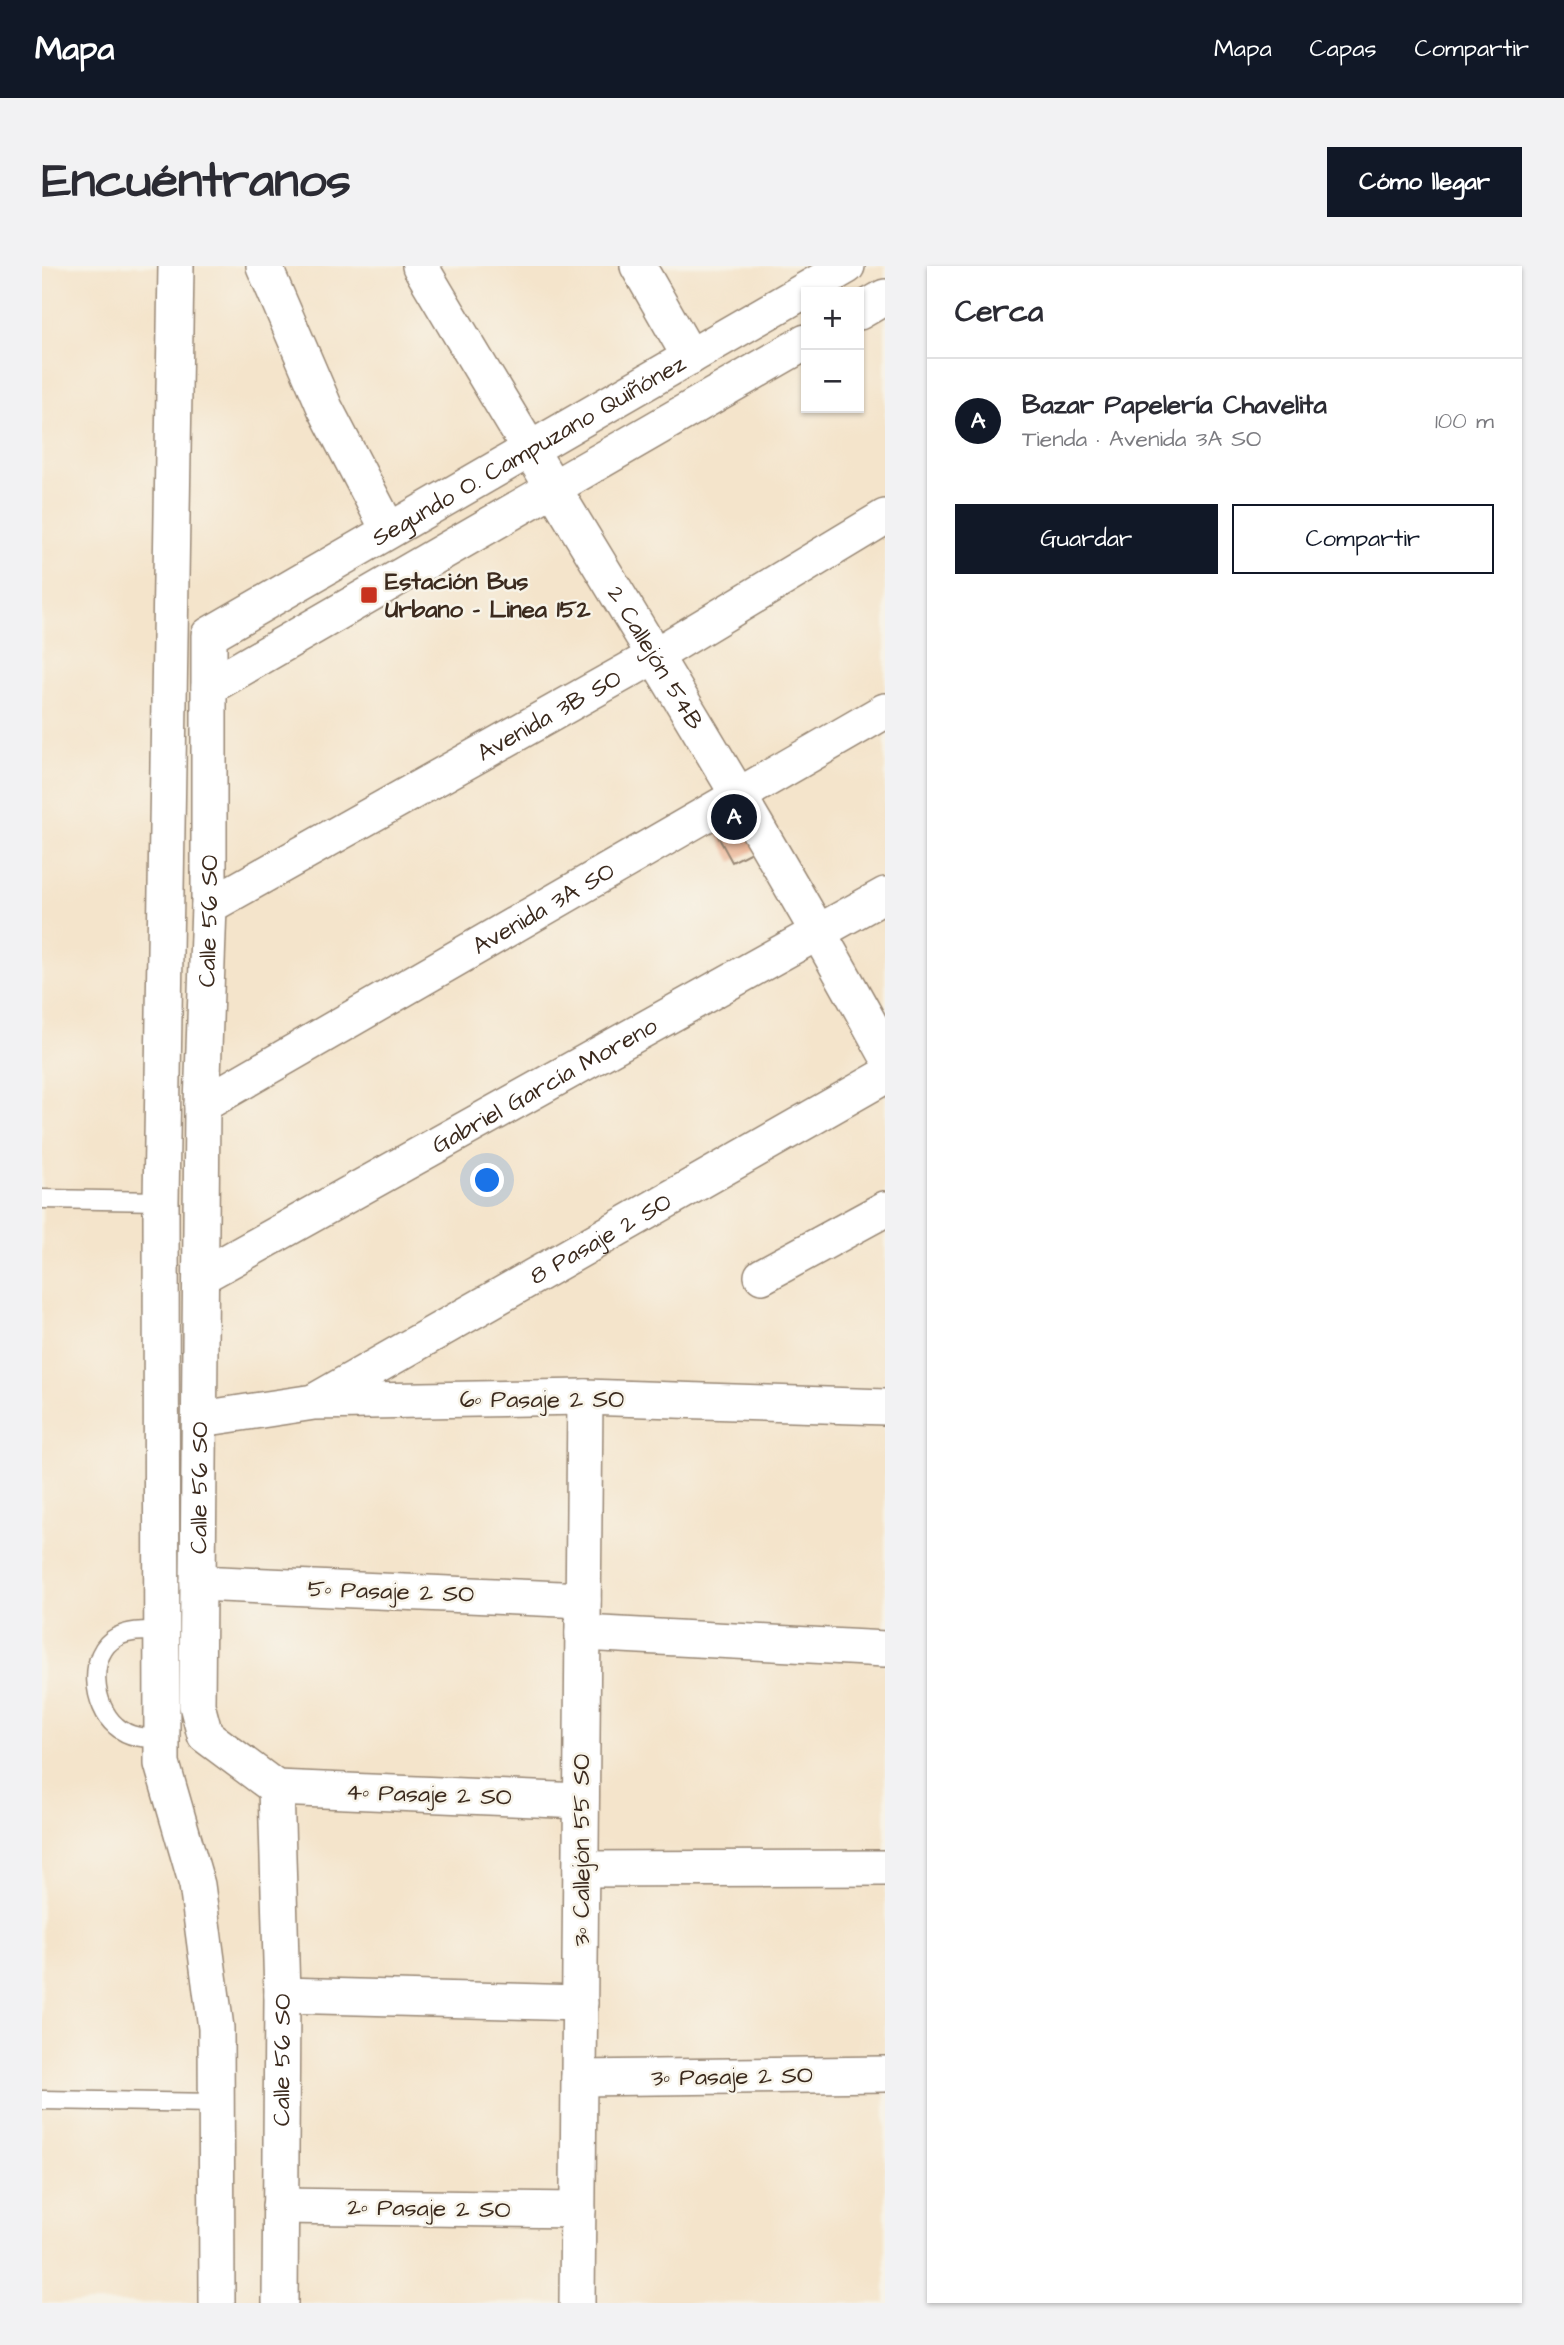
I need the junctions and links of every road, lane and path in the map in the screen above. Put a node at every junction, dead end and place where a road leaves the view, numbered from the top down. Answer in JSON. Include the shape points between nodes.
{"nodes":[{"id":1,"x":176,"y":266,"type":"edge"},
{"id":2,"x":264,"y":266,"type":"edge"},
{"id":3,"x":420,"y":266,"type":"edge"},
{"id":4,"x":638,"y":266,"type":"edge"},
{"id":5,"x":847,"y":266,"type":"edge"},
{"id":6,"x":885,"y":297,"type":"edge"},
{"id":7,"x":864,"y":309,"type":"edge"},
{"id":8,"x":801,"y":345,"type":"edge"},
{"id":9,"x":690,"y":357,"type":"junction"},
{"id":10,"x":527,"y":448,"type":"junction"},
{"id":11,"x":553,"y":488,"type":"junction"},
{"id":12,"x":885,"y":517,"type":"edge"},
{"id":13,"x":388,"y":529,"type":"junction"},
{"id":14,"x":209,"y":635,"type":"joint"},
{"id":15,"x":656,"y":656,"type":"junction"},
{"id":16,"x":209,"y":687,"type":"junction"},
{"id":17,"x":885,"y":711,"type":"edge"},
{"id":18,"x":740,"y":795,"type":"junction"},
{"id":19,"x":885,"y":895,"type":"edge"},
{"id":20,"x":209,"y":906,"type":"junction"},
{"id":21,"x":820,"y":933,"type":"junction"},
{"id":22,"x":885,"y":1052,"type":"edge"},
{"id":23,"x":885,"y":1076,"type":"edge"},
{"id":24,"x":202,"y":1105,"type":"junction"},
{"id":25,"x":42,"y":1199,"type":"edge"},
{"id":26,"x":161,"y":1201,"type":"junction"},
{"id":27,"x":885,"y":1209,"type":"edge"},
{"id":28,"x":202,"y":1276,"type":"junction"},
{"id":29,"x":762,"y":1276,"type":"dead end"},
{"id":30,"x":585,"y":1397,"type":"junction"},
{"id":31,"x":314,"y":1402,"type":"junction"},
{"id":32,"x":885,"y":1407,"type":"edge"},
{"id":33,"x":201,"y":1419,"type":"junction"},
{"id":34,"x":198,"y":1583,"type":"junction"},
{"id":35,"x":583,"y":1616,"type":"junction"},
{"id":36,"x":160,"y":1631,"type":"junction"},
{"id":37,"x":885,"y":1649,"type":"edge"},
{"id":38,"x":161,"y":1738,"type":"junction"},
{"id":39,"x":276,"y":1788,"type":"junction"},
{"id":40,"x":581,"y":1801,"type":"junction"},
{"id":41,"x":885,"y":1868,"type":"edge"},
{"id":42,"x":581,"y":1869,"type":"junction"},
{"id":43,"x":282,"y":1995,"type":"junction"},
{"id":44,"x":580,"y":2003,"type":"junction"},
{"id":45,"x":885,"y":2074,"type":"edge"},
{"id":46,"x":579,"y":2078,"type":"junction"},
{"id":47,"x":42,"y":2101,"type":"edge"},
{"id":48,"x":216,"y":2103,"type":"junction"},
{"id":49,"x":280,"y":2206,"type":"junction"},
{"id":50,"x":578,"y":2210,"type":"junction"},
{"id":51,"x":217,"y":2303,"type":"edge"},
{"id":52,"x":280,"y":2303,"type":"edge"},
{"id":53,"x":578,"y":2303,"type":"edge"}],
"edges":[{"from":1,"to":26,"type":"street"},
{"from":2,"to":13,"type":"street","via":[[325,408]]},
{"from":3,"to":10,"type":"street","name":"2 Callejón 54B"},
{"from":4,"to":9,"type":"street"},
{"from":5,"to":9,"type":"street","name":"Segundo O. Campuzano Quiñónez"},
{"from":6,"to":7,"type":"street"},
{"from":8,"to":11,"type":"street","name":"Segundo O. Campuzano Quiñónez"},
{"from":9,"to":10,"type":"street","name":"Segundo O. Campuzano Quiñónez"},
{"from":10,"to":11,"type":"street","name":"2 Callejón 54B"},
{"from":10,"to":13,"type":"street","name":"Segundo O. Campuzano Quiñónez"},
{"from":11,"to":15,"type":"street","name":"2 Callejón 54B"},
{"from":11,"to":16,"type":"street","name":"Segundo O. Campuzano Quiñónez"},
{"from":12,"to":15,"type":"street","name":"Avenida 3B SO"},
{"from":13,"to":14,"type":"street","name":"Segundo O. Campuzano Quiñónez"},
{"from":14,"to":16,"type":"street","name":"Calle 56 SO"},
{"from":15,"to":18,"type":"street","name":"2 Callejón 54B"},
{"from":15,"to":20,"type":"street","name":"Avenida 3B SO"},
{"from":16,"to":20,"type":"street","name":"Calle 56 SO"},
{"from":17,"to":18,"type":"street","name":"Avenida 3A SO"},
{"from":18,"to":21,"type":"street","name":"2 Callejón 54B"},
{"from":18,"to":24,"type":"street","name":"Avenida 3A SO"},
{"from":19,"to":21,"type":"street","name":"Gabriel García Moreno"},
{"from":20,"to":24,"type":"street","name":"Calle 56 SO"},
{"from":21,"to":22,"type":"street","name":"2 Callejón 54B"},
{"from":21,"to":28,"type":"street","name":"Gabriel García Moreno"},
{"from":23,"to":31,"type":"street","name":"8 Pasaje 2 SO"},
{"from":24,"to":28,"type":"street","name":"Calle 56 SO"},
{"from":25,"to":26,"type":"lane"},
{"from":26,"to":36,"type":"street"},
{"from":27,"to":29,"type":"street"},
{"from":28,"to":33,"type":"street","name":"Calle 56 SO"},
{"from":30,"to":31,"type":"street","name":"6º Pasaje 2 SO"},
{"from":30,"to":32,"type":"street","name":"6º Pasaje 2 SO"},
{"from":30,"to":35,"type":"street","name":"3º Callejón 55 SO"},
{"from":31,"to":33,"type":"street","name":"6º Pasaje 2 SO"},
{"from":33,"to":34,"type":"street","name":"Calle 56 SO"},
{"from":34,"to":35,"type":"street","name":"5º Pasaje 2 SO"},
{"from":34,"to":39,"type":"street","name":"Calle 56 SO","via":[[197,1705],[205,1735]]},
{"from":35,"to":37,"type":"street","name":"5º Pasaje 2 SO"},
{"from":35,"to":40,"type":"street","name":"3º Callejón 55 SO"},
{"from":36,"to":38,"type":"street"},
{"from":36,"to":38,"type":"lane","via":[[116,1637],[101,1652],[96,1680],[102,1711],[117,1728],[137,1738]]},
{"from":38,"to":48,"type":"street","via":[[162,1764],[197,1885],[216,2028]]},
{"from":39,"to":40,"type":"street","name":"4º Pasaje 2 SO"},
{"from":39,"to":43,"type":"street","name":"Calle 56 SO"},
{"from":40,"to":42,"type":"street","name":"3º Callejón 55 SO"},
{"from":41,"to":42,"type":"street"},
{"from":42,"to":44,"type":"street","name":"3º Callejón 55 SO"},
{"from":43,"to":44,"type":"street"},
{"from":43,"to":49,"type":"street","name":"Calle 56 SO"},
{"from":44,"to":46,"type":"street","name":"3º Callejón 55 SO"},
{"from":45,"to":46,"type":"street","name":"3º Pasaje 2 SO"},
{"from":46,"to":50,"type":"street","name":"3º Callejón 55 SO"},
{"from":47,"to":48,"type":"lane"},
{"from":48,"to":51,"type":"street"},
{"from":49,"to":50,"type":"street","name":"2º Pasaje 2 SO"},
{"from":49,"to":52,"type":"street","name":"Calle 56 SO"},
{"from":50,"to":53,"type":"street","name":"3º Callejón 55 SO"}]}
